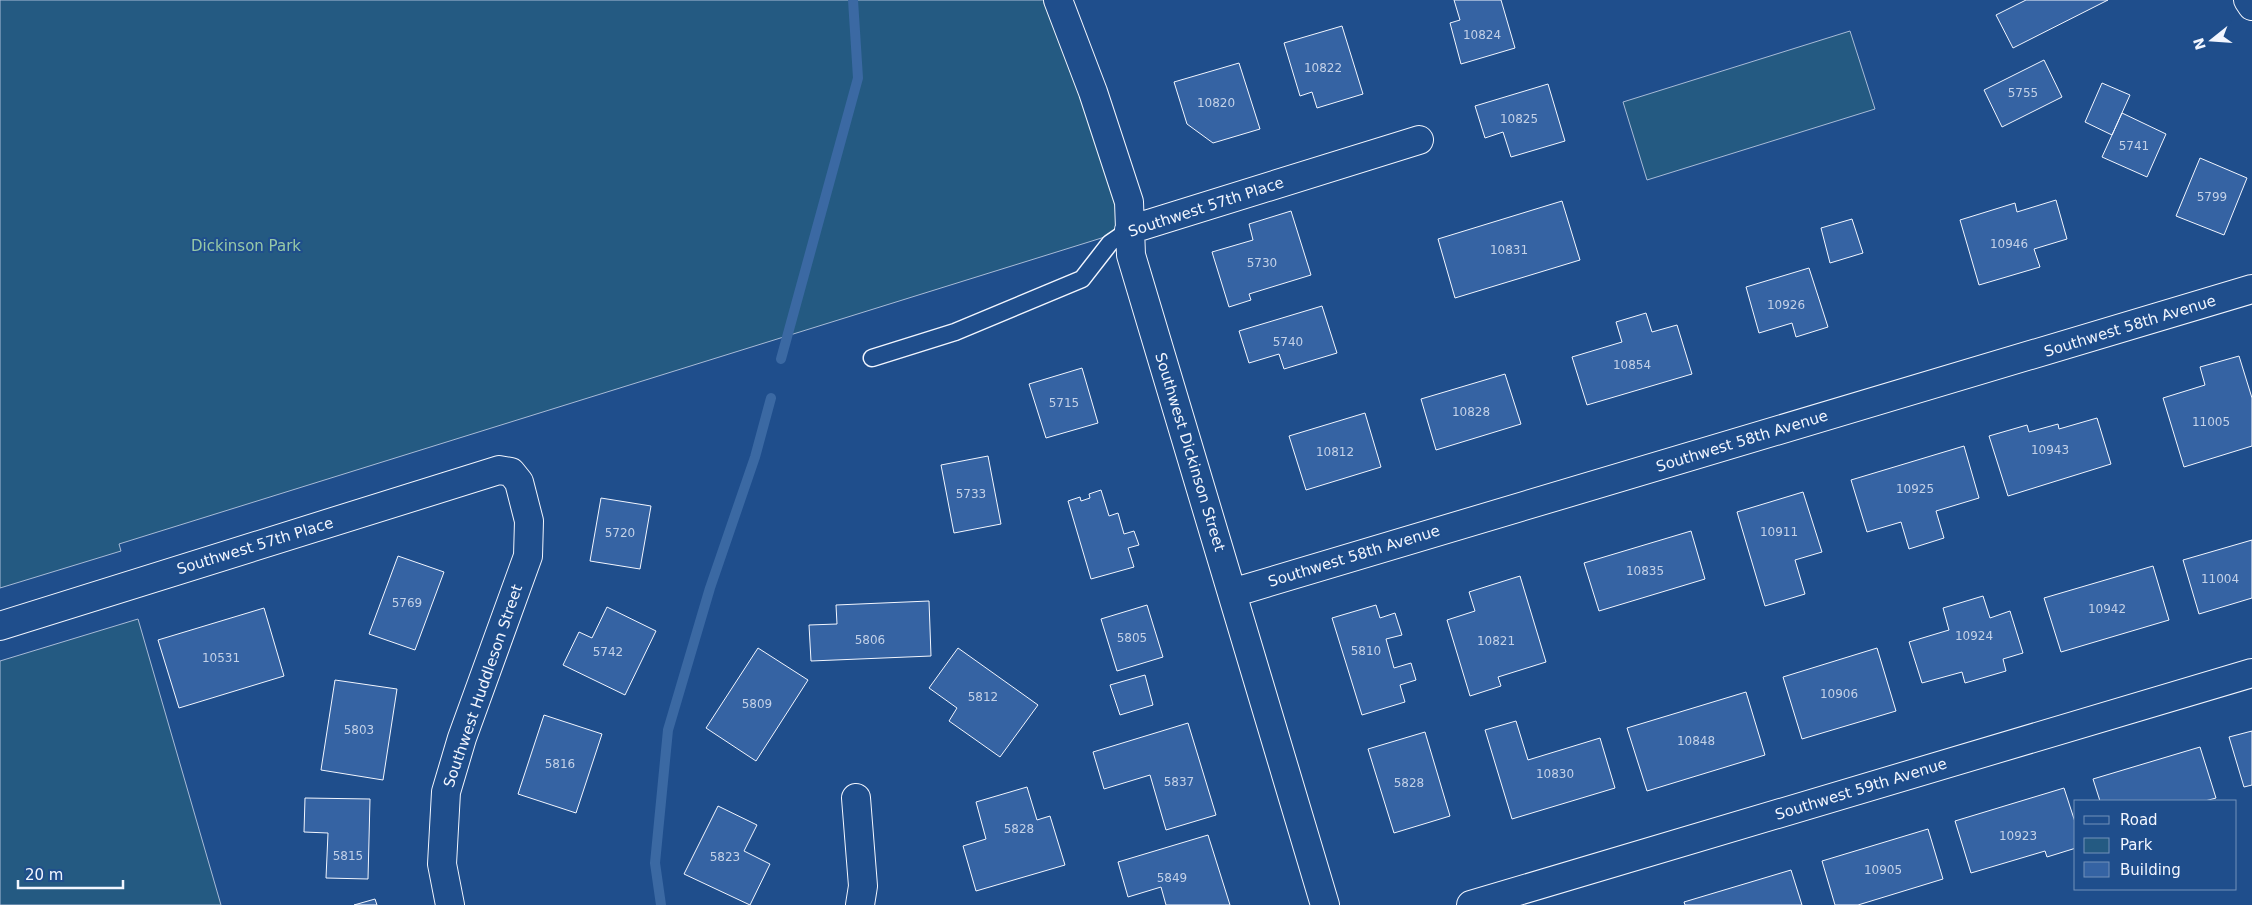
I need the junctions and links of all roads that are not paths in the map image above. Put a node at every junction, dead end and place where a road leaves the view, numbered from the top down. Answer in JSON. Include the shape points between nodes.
{"nodes":[{"id":1,"x":1058,"y":0,"type":"edge"},
{"id":2,"x":2248,"y":0,"type":"edge"},
{"id":3,"x":2252,"y":6,"type":"edge"},
{"id":4,"x":1419,"y":140,"type":"dead end"},
{"id":5,"x":1129,"y":230,"type":"junction"},
{"id":6,"x":2252,"y":290,"type":"edge"},
{"id":7,"x":872,"y":358,"type":"dead end"},
{"id":8,"x":511,"y":472,"type":"joint"},
{"id":9,"x":1232,"y":593,"type":"junction"},
{"id":10,"x":0,"y":626,"type":"edge"},
{"id":11,"x":2252,"y":673,"type":"edge"},
{"id":12,"x":856,"y":798,"type":"dead end"},
{"id":13,"x":450,"y":905,"type":"edge"},
{"id":14,"x":860,"y":905,"type":"edge"},
{"id":15,"x":1325,"y":905,"type":"edge"},
{"id":16,"x":1471,"y":905,"type":"edge"}],
"edges":[{"from":1,"to":5,"type":"street","name":"Southwest Dickinson Street","via":[[1093,92],[1129,202]]},
{"from":2,"to":3,"type":"street"},
{"from":4,"to":5,"type":"street","name":"Southwest 57th Place"},
{"from":5,"to":7,"type":"lane","name":"Southwest 57th Place","via":[[1110,243],[1082,279],[955,332]]},
{"from":5,"to":9,"type":"street","name":"Southwest Dickinson Street","via":[[1131,254]]},
{"from":6,"to":9,"type":"street","name":"Southwest 58th Avenue"},
{"from":8,"to":10,"type":"street","name":"Southwest 57th Place","via":[[499,470]]},
{"from":8,"to":13,"type":"street","name":"Southwest Huddleson Street","via":[[519,482],[529,521],[528,556],[462,738],[446,792],[442,864]]},
{"from":9,"to":15,"type":"street","name":"Southwest Dickinson Street"},
{"from":11,"to":16,"type":"street","name":"Southwest 59th Avenue"},
{"from":12,"to":14,"type":"street","via":[[862,865]]}]}
